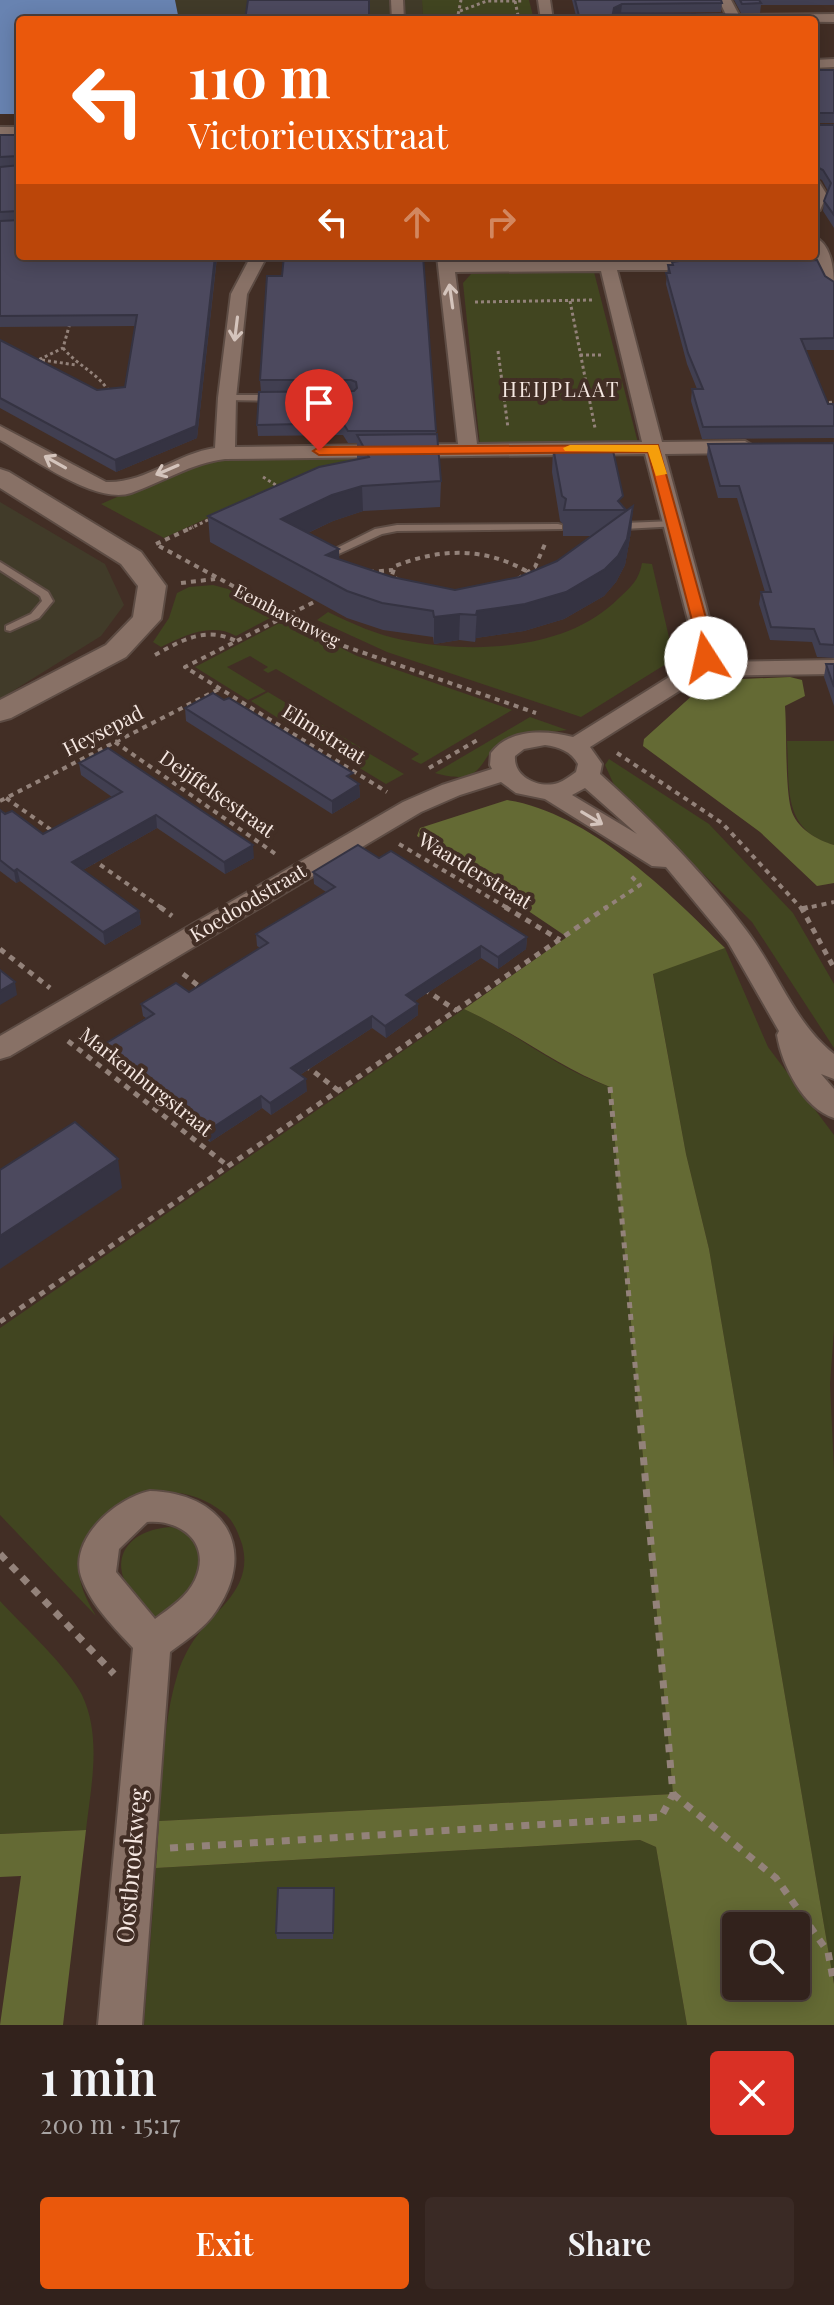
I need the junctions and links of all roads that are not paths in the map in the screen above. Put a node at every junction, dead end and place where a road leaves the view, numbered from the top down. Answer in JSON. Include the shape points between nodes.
{"nodes":[{"id":1,"x":818,"y":251,"type":"edge"},
{"id":2,"x":257,"y":260,"type":"edge"},
{"id":3,"x":707,"y":260,"type":"edge"},
{"id":4,"x":446,"y":261,"type":"edge"},
{"id":5,"x":609,"y":261,"type":"edge"},
{"id":6,"x":834,"y":286,"type":"edge"},
{"id":7,"x":294,"y":397,"type":"edge"},
{"id":8,"x":227,"y":398,"type":"junction"},
{"id":9,"x":0,"y":432,"type":"edge"},
{"id":10,"x":759,"y":447,"type":"edge"},
{"id":11,"x":653,"y":448,"type":"junction"},
{"id":12,"x":468,"y":449,"type":"junction"},
{"id":13,"x":225,"y":453,"type":"junction"},
{"id":14,"x":0,"y":477,"type":"edge"},
{"id":15,"x":674,"y":524,"type":"junction"},
{"id":16,"x":624,"y":526,"type":"edge"},
{"id":17,"x":558,"y":527,"type":"edge"},
{"id":18,"x":326,"y":556,"type":"edge"},
{"id":19,"x":0,"y":565,"type":"edge"},
{"id":20,"x":10,"y":628,"type":"dead end"},
{"id":21,"x":834,"y":667,"type":"edge"},
{"id":22,"x":698,"y":669,"type":"junction"},
{"id":23,"x":0,"y":712,"type":"edge"},
{"id":24,"x":583,"y":742,"type":"junction"},
{"id":25,"x":503,"y":774,"type":"junction"},
{"id":26,"x":587,"y":776,"type":"junction"},
{"id":27,"x":548,"y":791,"type":"junction"},
{"id":28,"x":682,"y":873,"type":"junction"},
{"id":29,"x":791,"y":1027,"type":"junction"},
{"id":30,"x":0,"y":1049,"type":"edge"},
{"id":31,"x":834,"y":1069,"type":"edge"},
{"id":32,"x":834,"y":1107,"type":"edge"},
{"id":33,"x":152,"y":1643,"type":"dead end"},
{"id":34,"x":120,"y":2025,"type":"edge"}],
"edges":[{"from":1,"to":6,"type":"street"},
{"from":2,"to":8,"type":"street","one_way":true,"via":[[239,294]]},
{"from":3,"to":5,"type":"street","via":[[674,265]]},
{"from":4,"to":5,"type":"street"},
{"from":12,"to":4,"type":"street","one_way":true},
{"from":5,"to":11,"type":"street","via":[[614,300]]},
{"from":7,"to":8,"type":"lane"},
{"from":8,"to":13,"type":"street"},
{"from":13,"to":9,"type":"street","one_way":true,"via":[[201,456],[111,490]]},
{"from":10,"to":11,"type":"street"},
{"from":11,"to":12,"type":"street"},
{"from":11,"to":15,"type":"street"},
{"from":12,"to":13,"type":"street"},
{"from":14,"to":23,"type":"street","via":[[120,550],[152,586],[142,628],[99,662]]},
{"from":15,"to":16,"type":"lane"},
{"from":15,"to":22,"type":"street","via":[[706,647]]},
{"from":17,"to":18,"type":"lane","via":[[397,528]]},
{"from":19,"to":20,"type":"lane","via":[[48,601],[35,616]]},
{"from":21,"to":22,"type":"street"},
{"from":22,"to":24,"type":"street"},
{"from":24,"to":25,"type":"street","via":[[523,741],[502,755]]},
{"from":24,"to":26,"type":"street"},
{"from":25,"to":27,"type":"street","via":[[517,785]]},
{"from":25,"to":30,"type":"street","name":"Koedoodstraat","via":[[412,807]]},
{"from":26,"to":27,"type":"street","via":[[572,787]]},
{"from":26,"to":28,"type":"street","via":[[655,837]]},
{"from":27,"to":28,"type":"street","one_way":true},
{"from":28,"to":29,"type":"street","via":[[737,936]]},
{"from":29,"to":31,"type":"street"},
{"from":29,"to":32,"type":"street","via":[[794,1056]]},
{"from":33,"to":34,"type":"street","name":"Oostbroekweg"}]}
